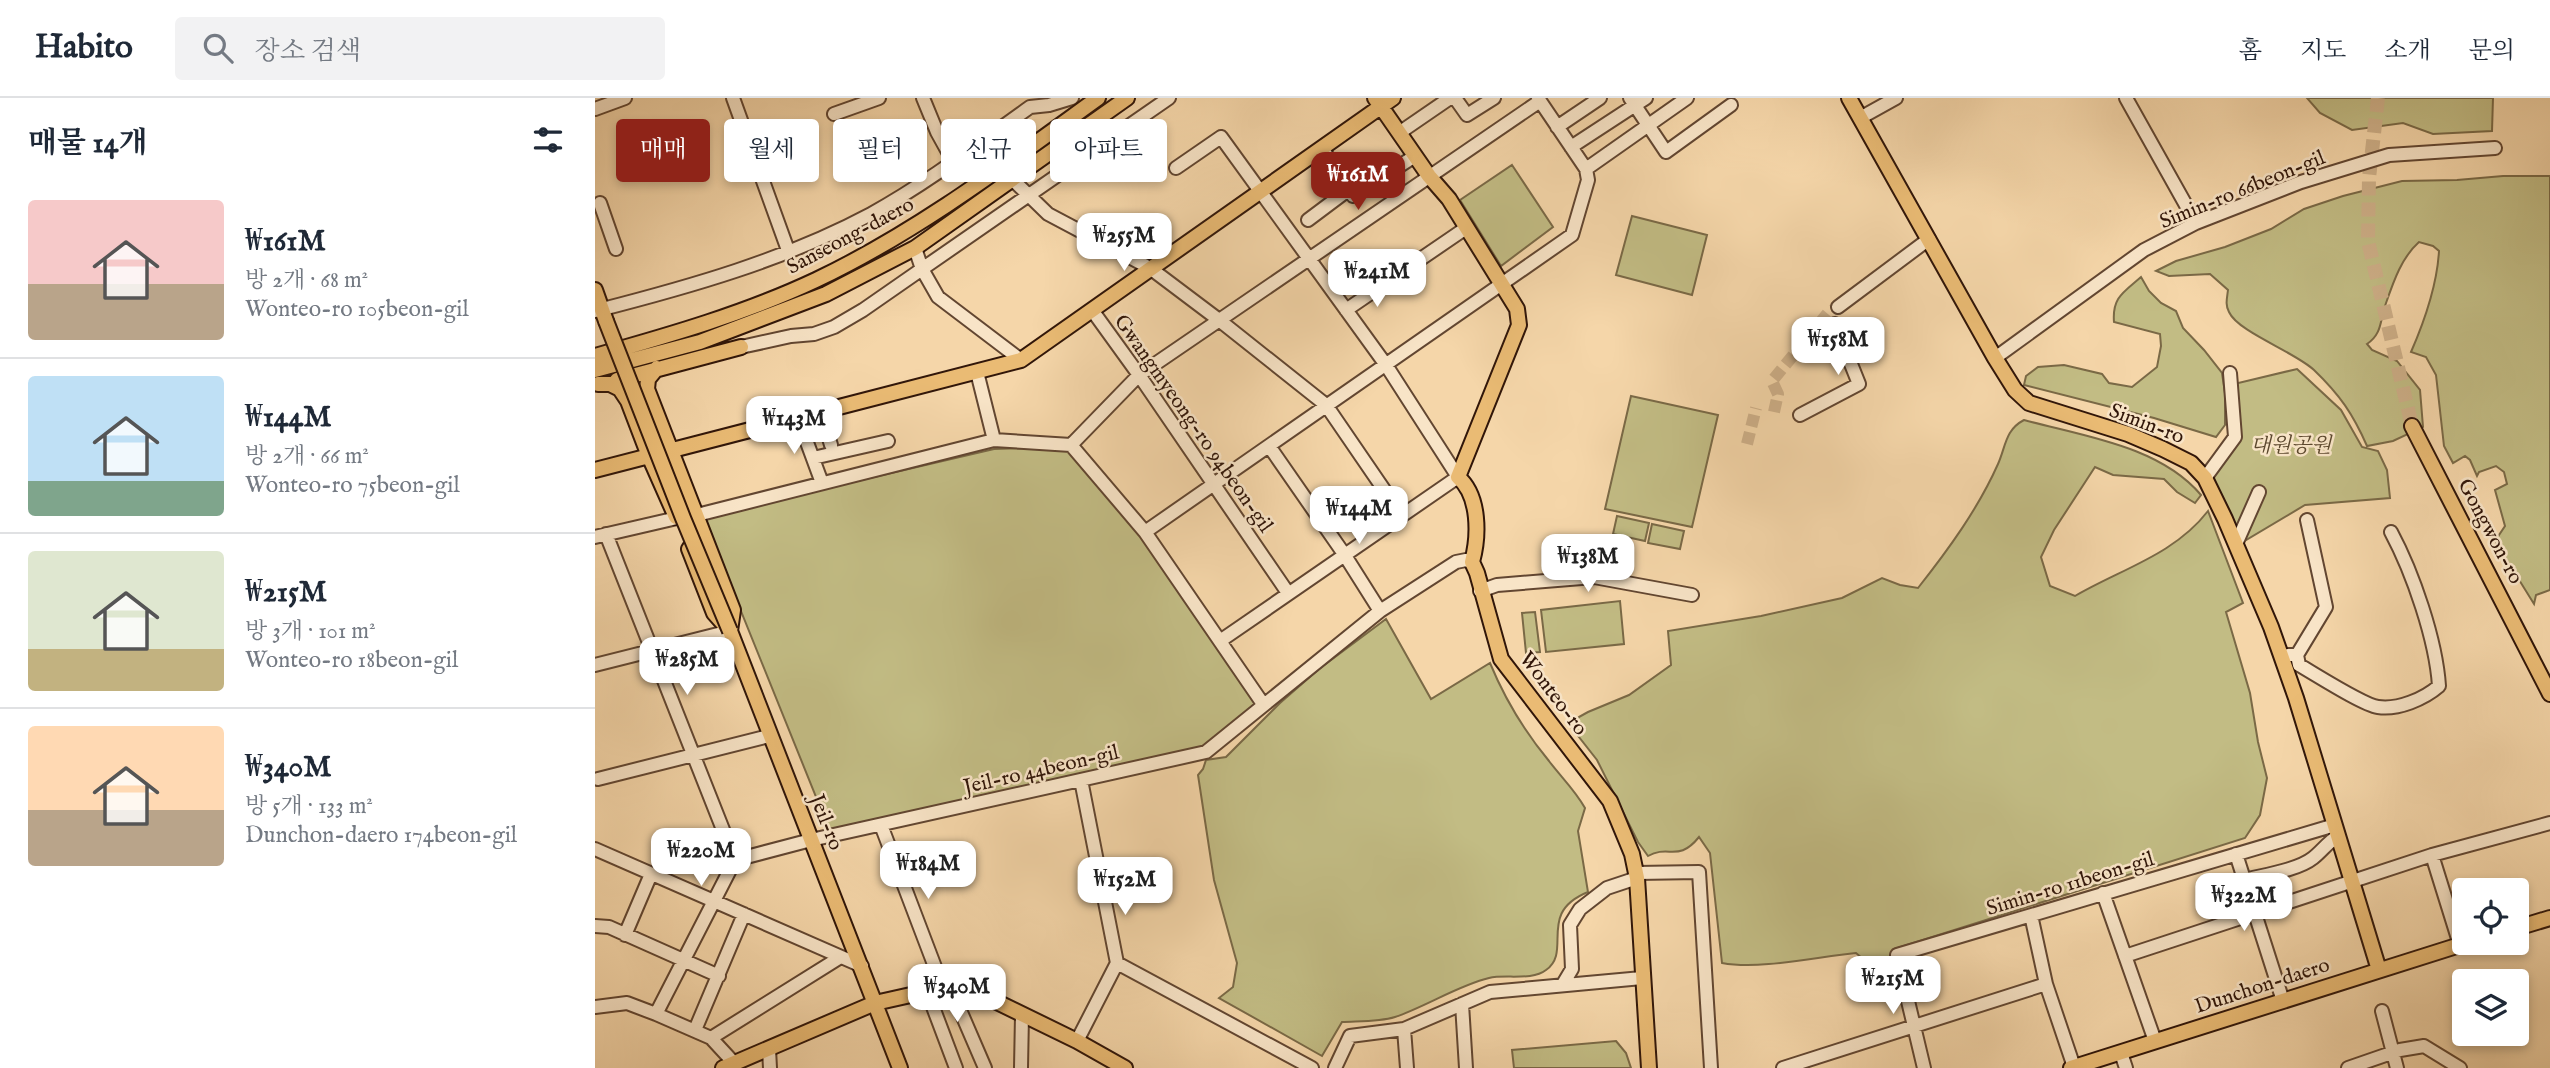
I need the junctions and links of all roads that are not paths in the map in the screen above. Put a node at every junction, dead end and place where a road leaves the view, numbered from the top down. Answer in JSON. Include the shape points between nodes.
{"nodes":[{"id":1,"x":625,"y":98,"type":"edge"},
{"id":2,"x":733,"y":98,"type":"edge"},
{"id":3,"x":879,"y":98,"type":"edge"},
{"id":4,"x":923,"y":98,"type":"edge"},
{"id":5,"x":1072,"y":98,"type":"edge"},
{"id":6,"x":1098,"y":98,"type":"edge"},
{"id":7,"x":1127,"y":98,"type":"edge"},
{"id":8,"x":1169,"y":98,"type":"edge"},
{"id":9,"x":1452,"y":98,"type":"edge"},
{"id":10,"x":1494,"y":98,"type":"edge"},
{"id":11,"x":1600,"y":98,"type":"edge"},
{"id":12,"x":1646,"y":98,"type":"edge"},
{"id":13,"x":1687,"y":98,"type":"edge"},
{"id":14,"x":1849,"y":98,"type":"edge"},
{"id":15,"x":1896,"y":98,"type":"edge"},
{"id":16,"x":2126,"y":98,"type":"edge"},
{"id":17,"x":1542,"y":100,"type":"edge"},
{"id":18,"x":1383,"y":101,"type":"edge"},
{"id":19,"x":1632,"y":102,"type":"edge"},
{"id":20,"x":1731,"y":105,"type":"dead end"},
{"id":21,"x":595,"y":109,"type":"edge"},
{"id":22,"x":834,"y":114,"type":"dead end"},
{"id":23,"x":1860,"y":118,"type":"junction"},
{"id":24,"x":1013,"y":119,"type":"edge"},
{"id":25,"x":1648,"y":126,"type":"junction"},
{"id":26,"x":1557,"y":127,"type":"junction"},
{"id":27,"x":1399,"y":133,"type":"junction"},
{"id":28,"x":941,"y":139,"type":"edge"},
{"id":29,"x":1571,"y":147,"type":"junction"},
{"id":30,"x":1322,"y":148,"type":"junction"},
{"id":31,"x":2495,"y":148,"type":"dead end"},
{"id":32,"x":1415,"y":156,"type":"junction"},
{"id":33,"x":1036,"y":163,"type":"edge"},
{"id":34,"x":1176,"y":168,"type":"dead end"},
{"id":35,"x":941,"y":169,"type":"edge"},
{"id":36,"x":1586,"y":169,"type":"junction"},
{"id":37,"x":1429,"y":176,"type":"junction"},
{"id":38,"x":1009,"y":182,"type":"edge"},
{"id":39,"x":1016,"y":182,"type":"edge"},
{"id":40,"x":1348,"y":190,"type":"junction"},
{"id":41,"x":1261,"y":191,"type":"junction"},
{"id":42,"x":1030,"y":196,"type":"junction"},
{"id":43,"x":600,"y":203,"type":"dead end"},
{"id":44,"x":1308,"y":220,"type":"dead end"},
{"id":45,"x":2196,"y":223,"type":"junction"},
{"id":46,"x":1466,"y":228,"type":"junction"},
{"id":47,"x":1929,"y":239,"type":"junction"},
{"id":48,"x":915,"y":248,"type":"junction"},
{"id":49,"x":616,"y":249,"type":"dead end"},
{"id":50,"x":789,"y":253,"type":"junction"},
{"id":51,"x":1311,"y":259,"type":"junction"},
{"id":52,"x":1150,"y":268,"type":"junction"},
{"id":53,"x":922,"y":269,"type":"junction"},
{"id":54,"x":1501,"y":284,"type":"junction"},
{"id":55,"x":595,"y":290,"type":"edge"},
{"id":56,"x":1838,"y":307,"type":"tunnel mouth"},
{"id":57,"x":1092,"y":310,"type":"junction"},
{"id":58,"x":1346,"y":310,"type":"junction"},
{"id":59,"x":601,"y":314,"type":"edge"},
{"id":60,"x":1219,"y":320,"type":"junction"},
{"id":61,"x":1835,"y":324,"type":"dead end"},
{"id":62,"x":741,"y":347,"type":"joint"},
{"id":63,"x":595,"y":356,"type":"edge"},
{"id":64,"x":1995,"y":358,"type":"junction"},
{"id":65,"x":1021,"y":360,"type":"junction"},
{"id":66,"x":1386,"y":365,"type":"junction"},
{"id":67,"x":657,"y":368,"type":"junction"},
{"id":68,"x":977,"y":372,"type":"junction"},
{"id":69,"x":2230,"y":373,"type":"dead end"},
{"id":70,"x":1139,"y":375,"type":"junction"},
{"id":71,"x":596,"y":380,"type":"edge"},
{"id":72,"x":1326,"y":405,"type":"junction"},
{"id":73,"x":821,"y":412,"type":"junction"},
{"id":74,"x":1800,"y":415,"type":"dead end"},
{"id":75,"x":797,"y":418,"type":"junction"},
{"id":76,"x":2412,"y":426,"type":"tunnel mouth"},
{"id":77,"x":994,"y":440,"type":"junction"},
{"id":78,"x":888,"y":441,"type":"dead end"},
{"id":79,"x":831,"y":445,"type":"dead end"},
{"id":80,"x":1071,"y":445,"type":"junction"},
{"id":81,"x":1269,"y":446,"type":"junction"},
{"id":82,"x":671,"y":451,"type":"junction"},
{"id":83,"x":649,"y":457,"type":"junction"},
{"id":84,"x":813,"y":458,"type":"junction"},
{"id":85,"x":595,"y":470,"type":"edge"},
{"id":86,"x":1458,"y":477,"type":"junction"},
{"id":87,"x":2205,"y":478,"type":"junction"},
{"id":88,"x":823,"y":483,"type":"junction"},
{"id":89,"x":1212,"y":484,"type":"junction"},
{"id":90,"x":2259,"y":492,"type":"dead end"},
{"id":91,"x":697,"y":515,"type":"junction"},
{"id":92,"x":1402,"y":516,"type":"junction"},
{"id":93,"x":677,"y":518,"type":"junction"},
{"id":94,"x":2307,"y":520,"type":"dead end"},
{"id":95,"x":1145,"y":532,"type":"junction"},
{"id":96,"x":2391,"y":533,"type":"dead end"},
{"id":97,"x":601,"y":535,"type":"edge"},
{"id":98,"x":2236,"y":544,"type":"junction"},
{"id":99,"x":1345,"y":554,"type":"junction"},
{"id":100,"x":1472,"y":562,"type":"junction"},
{"id":101,"x":1481,"y":591,"type":"junction"},
{"id":102,"x":1288,"y":593,"type":"junction"},
{"id":103,"x":1692,"y":595,"type":"dead end"},
{"id":104,"x":1380,"y":611,"type":"junction"},
{"id":105,"x":730,"y":631,"type":"junction"},
{"id":106,"x":1220,"y":641,"type":"junction"},
{"id":107,"x":651,"y":651,"type":"junction"},
{"id":108,"x":2281,"y":654,"type":"junction"},
{"id":109,"x":2297,"y":654,"type":"junction"},
{"id":110,"x":595,"y":665,"type":"edge"},
{"id":111,"x":2550,"y":694,"type":"edge"},
{"id":112,"x":1263,"y":704,"type":"junction"},
{"id":113,"x":769,"y":736,"type":"junction"},
{"id":114,"x":693,"y":756,"type":"junction"},
{"id":115,"x":596,"y":778,"type":"edge"},
{"id":116,"x":1081,"y":780,"type":"junction"},
{"id":117,"x":2550,"y":824,"type":"edge"},
{"id":118,"x":881,"y":825,"type":"junction"},
{"id":119,"x":2336,"y":831,"type":"junction"},
{"id":120,"x":811,"y":840,"type":"junction"},
{"id":121,"x":595,"y":849,"type":"edge"},
{"id":122,"x":2236,"y":854,"type":"junction"},
{"id":123,"x":2432,"y":855,"type":"junction"},
{"id":124,"x":735,"y":860,"type":"junction"},
{"id":125,"x":651,"y":874,"type":"junction"},
{"id":126,"x":1637,"y":876,"type":"junction"},
{"id":127,"x":2244,"y":880,"type":"junction"},
{"id":128,"x":2351,"y":881,"type":"junction"},
{"id":129,"x":2103,"y":893,"type":"junction"},
{"id":130,"x":713,"y":901,"type":"junction"},
{"id":131,"x":2452,"y":912,"type":"edge"},
{"id":132,"x":2255,"y":913,"type":"junction"},
{"id":133,"x":744,"y":915,"type":"junction"},
{"id":134,"x":2031,"y":915,"type":"junction"},
{"id":135,"x":2550,"y":918,"type":"edge"},
{"id":136,"x":2529,"y":924,"type":"edge"},
{"id":137,"x":595,"y":926,"type":"edge"},
{"id":138,"x":625,"y":935,"type":"junction"},
{"id":139,"x":2452,"y":948,"type":"edge"},
{"id":140,"x":2125,"y":956,"type":"junction"},
{"id":141,"x":839,"y":958,"type":"junction"},
{"id":142,"x":683,"y":960,"type":"junction"},
{"id":143,"x":1117,"y":963,"type":"junction"},
{"id":144,"x":862,"y":967,"type":"junction"},
{"id":145,"x":2379,"y":971,"type":"junction"},
{"id":146,"x":719,"y":976,"type":"junction"},
{"id":147,"x":1642,"y":978,"type":"junction"},
{"id":148,"x":1563,"y":984,"type":"junction"},
{"id":149,"x":2046,"y":984,"type":"junction"},
{"id":150,"x":943,"y":988,"type":"junction"},
{"id":151,"x":927,"y":991,"type":"junction"},
{"id":152,"x":2283,"y":1001,"type":"junction"},
{"id":153,"x":876,"y":1003,"type":"junction"},
{"id":154,"x":1462,"y":1004,"type":"junction"},
{"id":155,"x":595,"y":1007,"type":"edge"},
{"id":156,"x":2382,"y":1011,"type":"dead end"},
{"id":157,"x":656,"y":1014,"type":"junction"},
{"id":158,"x":1022,"y":1015,"type":"junction"},
{"id":159,"x":1913,"y":1026,"type":"junction"},
{"id":160,"x":1404,"y":1029,"type":"junction"},
{"id":161,"x":695,"y":1030,"type":"junction"},
{"id":162,"x":711,"y":1038,"type":"junction"},
{"id":163,"x":1077,"y":1041,"type":"junction"},
{"id":164,"x":2155,"y":1041,"type":"junction"},
{"id":165,"x":769,"y":1049,"type":"junction"},
{"id":166,"x":2393,"y":1052,"type":"junction"},
{"id":167,"x":2122,"y":1053,"type":"junction"},
{"id":168,"x":729,"y":1066,"type":"edge"},
{"id":169,"x":770,"y":1068,"type":"edge"},
{"id":170,"x":900,"y":1068,"type":"edge"},
{"id":171,"x":956,"y":1068,"type":"edge"},
{"id":172,"x":985,"y":1068,"type":"edge"},
{"id":173,"x":1021,"y":1068,"type":"edge"},
{"id":174,"x":1125,"y":1068,"type":"edge"},
{"id":175,"x":1312,"y":1068,"type":"edge"},
{"id":176,"x":1335,"y":1068,"type":"edge"},
{"id":177,"x":1408,"y":1068,"type":"edge"},
{"id":178,"x":1466,"y":1068,"type":"edge"},
{"id":179,"x":1649,"y":1068,"type":"edge"},
{"id":180,"x":1711,"y":1068,"type":"edge"},
{"id":181,"x":1783,"y":1068,"type":"edge"},
{"id":182,"x":1924,"y":1068,"type":"edge"},
{"id":183,"x":2073,"y":1068,"type":"edge"},
{"id":184,"x":2126,"y":1068,"type":"edge"},
{"id":185,"x":2348,"y":1068,"type":"edge"},
{"id":186,"x":2397,"y":1068,"type":"edge"},
{"id":187,"x":2460,"y":1068,"type":"edge"}],
"edges":[{"from":1,"to":21,"type":"street"},
{"from":2,"to":50,"type":"street"},
{"from":3,"to":22,"type":"street"},
{"from":4,"to":28,"type":"street"},
{"from":5,"to":24,"type":"street","via":[[1030,107]]},
{"from":6,"to":63,"type":"main road","name":"Sanseong-daero","via":[[939,210],[817,280],[678,333]]},
{"from":7,"to":33,"type":"main road","name":"Sanseong-daero"},
{"from":8,"to":42,"type":"street"},
{"from":9,"to":10,"type":"street","via":[[1467,115]]},
{"from":9,"to":27,"type":"street"},
{"from":11,"to":26,"type":"street"},
{"from":12,"to":19,"type":"street"},
{"from":13,"to":25,"type":"street"},
{"from":14,"to":23,"type":"main road","name":"Simin-ro"},
{"from":15,"to":23,"type":"street"},
{"from":16,"to":45,"type":"street"},
{"from":17,"to":26,"type":"street"},
{"from":17,"to":37,"type":"street"},
{"from":18,"to":27,"type":"main road"},
{"from":18,"to":30,"type":"main road"},
{"from":19,"to":25,"type":"street"},
{"from":19,"to":29,"type":"street"},
{"from":20,"to":25,"type":"street","via":[[1666,152]]},
{"from":23,"to":47,"type":"main road","name":"Simin-ro"},
{"from":25,"to":36,"type":"street"},
{"from":26,"to":29,"type":"street"},
{"from":27,"to":32,"type":"main road"},
{"from":29,"to":36,"type":"street"},
{"from":30,"to":40,"type":"street"},
{"from":30,"to":41,"type":"main road"},
{"from":31,"to":45,"type":"street","name":"Simin-ro 66beon-gil","via":[[2389,155],[2301,182]]},
{"from":32,"to":37,"type":"main road"},
{"from":32,"to":40,"type":"street","via":[[1356,196]]},
{"from":34,"to":41,"type":"street","via":[[1221,138]]},
{"from":35,"to":50,"type":"street","via":[[871,214]]},
{"from":36,"to":54,"type":"street","via":[[1588,180],[1572,235]]},
{"from":37,"to":46,"type":"main road"},
{"from":37,"to":51,"type":"street"},
{"from":38,"to":48,"type":"main road","name":"Sanseong-daero"},
{"from":39,"to":42,"type":"street"},
{"from":40,"to":44,"type":"street"},
{"from":41,"to":51,"type":"street"},
{"from":41,"to":52,"type":"main road"},
{"from":42,"to":52,"type":"street","via":[[1048,214]]},
{"from":42,"to":53,"type":"street"},
{"from":43,"to":49,"type":"street"},
{"from":45,"to":64,"type":"street","name":"Simin-ro 66beon-gil","via":[[2144,250]]},
{"from":46,"to":54,"type":"main road"},
{"from":46,"to":58,"type":"street"},
{"from":47,"to":56,"type":"street"},
{"from":47,"to":64,"type":"main road","name":"Simin-ro"},
{"from":48,"to":53,"type":"street"},
{"from":48,"to":71,"type":"main road","name":"Sanseong-daero","via":[[826,294]]},
{"from":50,"to":59,"type":"street"},
{"from":51,"to":58,"type":"street"},
{"from":51,"to":60,"type":"street"},
{"from":52,"to":57,"type":"main road"},
{"from":52,"to":60,"type":"street"},
{"from":53,"to":62,"type":"street","via":[[834,327]]},
{"from":53,"to":65,"type":"street","via":[[938,297]]},
{"from":54,"to":66,"type":"street"},
{"from":54,"to":86,"type":"main road","via":[[1517,309],[1519,325]]},
{"from":55,"to":59,"type":"main road"},
{"from":57,"to":65,"type":"main road"},
{"from":57,"to":70,"type":"street","name":"Gwangmyeong-ro 94beon-gil"},
{"from":58,"to":66,"type":"street"},
{"from":59,"to":105,"type":"main road","bridge":true},
{"from":60,"to":70,"type":"street"},
{"from":60,"to":72,"type":"street"},
{"from":61,"to":74,"type":"street","via":[[1859,384]]},
{"from":62,"to":67,"type":"main road"},
{"from":64,"to":87,"type":"main road","name":"Simin-ro","via":[[2029,403],[2128,434],[2191,463]]},
{"from":65,"to":68,"type":"main road"},
{"from":66,"to":72,"type":"street"},
{"from":66,"to":86,"type":"street"},
{"from":67,"to":71,"type":"main road"},
{"from":67,"to":82,"type":"main road","via":[[647,389]]},
{"from":68,"to":73,"type":"main road"},
{"from":68,"to":77,"type":"street"},
{"from":69,"to":87,"type":"street","via":[[2235,437]]},
{"from":70,"to":80,"type":"street"},
{"from":70,"to":89,"type":"street","name":"Gwangmyeong-ro 94beon-gil"},
{"from":71,"to":83,"type":"main road","via":[[620,389]]},
{"from":72,"to":81,"type":"street"},
{"from":72,"to":92,"type":"street"},
{"from":73,"to":75,"type":"main road"},
{"from":73,"to":79,"type":"street"},
{"from":75,"to":82,"type":"main road"},
{"from":75,"to":84,"type":"street"},
{"from":76,"to":111,"type":"main road","name":"Gongwon-ro"},
{"from":77,"to":80,"type":"street"},
{"from":77,"to":88,"type":"street"},
{"from":78,"to":84,"type":"street"},
{"from":80,"to":95,"type":"street"},
{"from":81,"to":89,"type":"street"},
{"from":81,"to":99,"type":"street"},
{"from":82,"to":83,"type":"main road"},
{"from":82,"to":91,"type":"main road"},
{"from":83,"to":85,"type":"main road"},
{"from":83,"to":93,"type":"main road"},
{"from":84,"to":88,"type":"street"},
{"from":86,"to":92,"type":"street"},
{"from":86,"to":100,"type":"main road","name":"Wonteo-ro","via":[[1476,514]]},
{"from":87,"to":98,"type":"main road","name":"Simin-ro"},
{"from":88,"to":91,"type":"street"},
{"from":89,"to":95,"type":"street"},
{"from":89,"to":102,"type":"street","name":"Gwangmyeong-ro 94beon-gil"},
{"from":90,"to":98,"type":"street"},
{"from":91,"to":105,"type":"main road","via":[[733,610]]},
{"from":92,"to":99,"type":"street"},
{"from":93,"to":97,"type":"street"},
{"from":93,"to":105,"type":"main road","via":[[714,613]]},
{"from":94,"to":109,"type":"street","via":[[2326,607]]},
{"from":95,"to":106,"type":"street"},
{"from":96,"to":109,"type":"street","via":[[2405,558],[2429,630],[2439,686],[2426,697],[2375,707],[2299,665]]},
{"from":97,"to":107,"type":"street"},
{"from":98,"to":108,"type":"main road","name":"Simin-ro"},
{"from":99,"to":102,"type":"street"},
{"from":99,"to":104,"type":"street"},
{"from":100,"to":101,"type":"main road","name":"Wonteo-ro"},
{"from":100,"to":104,"type":"street","name":"Jeil-ro 44beon-gil","via":[[1456,562]]},
{"from":101,"to":103,"type":"street","via":[[1594,577]]},
{"from":101,"to":126,"type":"main road","name":"Wonteo-ro","via":[[1501,659],[1610,802]]},
{"from":102,"to":106,"type":"street"},
{"from":104,"to":112,"type":"street","name":"Jeil-ro 44beon-gil"},
{"from":105,"to":107,"type":"street"},
{"from":105,"to":113,"type":"main road","name":"Jeil-ro"},
{"from":106,"to":112,"type":"street"},
{"from":107,"to":110,"type":"street"},
{"from":107,"to":114,"type":"street"},
{"from":108,"to":109,"type":"street"},
{"from":108,"to":119,"type":"main road","name":"Simin-ro"},
{"from":112,"to":116,"type":"street","name":"Jeil-ro 44beon-gil","via":[[1206,752]]},
{"from":113,"to":114,"type":"street"},
{"from":113,"to":120,"type":"main road","name":"Jeil-ro"},
{"from":114,"to":115,"type":"street"},
{"from":114,"to":124,"type":"street"},
{"from":116,"to":118,"type":"street","name":"Jeil-ro 44beon-gil"},
{"from":116,"to":143,"type":"street"},
{"from":117,"to":123,"type":"street"},
{"from":118,"to":120,"type":"street","name":"Jeil-ro 44beon-gil"},
{"from":118,"to":150,"type":"street"},
{"from":119,"to":122,"type":"street","name":"Simin-ro 11beon-gil"},
{"from":119,"to":127,"type":"street","via":[[2313,858]]},
{"from":119,"to":128,"type":"main road","name":"Simin-ro"},
{"from":120,"to":124,"type":"street","name":"Jeil-ro 44beon-gil"},
{"from":120,"to":144,"type":"main road","name":"Jeil-ro"},
{"from":121,"to":125,"type":"street"},
{"from":122,"to":127,"type":"street"},
{"from":122,"to":129,"type":"street","name":"Simin-ro 11beon-gil"},
{"from":123,"to":128,"type":"street"},
{"from":123,"to":131,"type":"street"},
{"from":124,"to":130,"type":"street"},
{"from":125,"to":130,"type":"street"},
{"from":125,"to":138,"type":"street"},
{"from":126,"to":147,"type":"main road","name":"Wonteo-ro"},
{"from":126,"to":148,"type":"street","via":[[1607,888],[1580,909],[1570,925],[1572,969]]},
{"from":126,"to":180,"type":"street","via":[[1699,872]]},
{"from":127,"to":132,"type":"street"},
{"from":128,"to":132,"type":"street"},
{"from":128,"to":145,"type":"main road","name":"Simin-ro"},
{"from":129,"to":134,"type":"street","name":"Simin-ro 11beon-gil"},
{"from":129,"to":140,"type":"street"},
{"from":130,"to":133,"type":"street"},
{"from":130,"to":142,"type":"street"},
{"from":132,"to":140,"type":"street"},
{"from":132,"to":152,"type":"street"},
{"from":133,"to":141,"type":"street"},
{"from":133,"to":146,"type":"street"},
{"from":134,"to":149,"type":"street"},
{"from":134,"to":159,"type":"street","name":"Simin-ro 11beon-gil","via":[[1897,955]]},
{"from":135,"to":136,"type":"main road"},
{"from":137,"to":138,"type":"street"},
{"from":138,"to":142,"type":"street"},
{"from":139,"to":145,"type":"main road","name":"Dunchon-daero"},
{"from":140,"to":164,"type":"street"},
{"from":141,"to":144,"type":"street"},
{"from":141,"to":162,"type":"street"},
{"from":142,"to":146,"type":"street"},
{"from":142,"to":157,"type":"street"},
{"from":143,"to":163,"type":"street"},
{"from":143,"to":175,"type":"street"},
{"from":144,"to":153,"type":"main road","name":"Jeil-ro"},
{"from":145,"to":152,"type":"main road","name":"Dunchon-daero"},
{"from":146,"to":161,"type":"street"},
{"from":147,"to":148,"type":"street"},
{"from":147,"to":179,"type":"main road","name":"Wonteo-ro"},
{"from":148,"to":154,"type":"street","via":[[1490,992]]},
{"from":149,"to":159,"type":"street"},
{"from":149,"to":183,"type":"street"},
{"from":150,"to":151,"type":"main road"},
{"from":150,"to":158,"type":"main road","via":[[960,984]]},
{"from":150,"to":172,"type":"street","via":[[960,1010]]},
{"from":151,"to":153,"type":"main road"},
{"from":151,"to":171,"type":"street"},
{"from":152,"to":164,"type":"main road","name":"Dunchon-daero"},
{"from":153,"to":165,"type":"main road"},
{"from":153,"to":170,"type":"main road","name":"Jeil-ro"},
{"from":154,"to":160,"type":"street"},
{"from":154,"to":178,"type":"street"},
{"from":155,"to":157,"type":"street","via":[[627,1003]]},
{"from":156,"to":166,"type":"street"},
{"from":157,"to":161,"type":"street"},
{"from":158,"to":163,"type":"main road"},
{"from":158,"to":173,"type":"street"},
{"from":159,"to":181,"type":"street"},
{"from":159,"to":182,"type":"street"},
{"from":160,"to":176,"type":"street","via":[[1350,1036]]},
{"from":160,"to":177,"type":"street"},
{"from":161,"to":162,"type":"street"},
{"from":162,"to":168,"type":"street"},
{"from":163,"to":174,"type":"main road"},
{"from":164,"to":167,"type":"main road","name":"Dunchon-daero"},
{"from":165,"to":168,"type":"main road"},
{"from":165,"to":169,"type":"street"},
{"from":166,"to":185,"type":"street"},
{"from":166,"to":186,"type":"street"},
{"from":166,"to":187,"type":"street","via":[[2424,1046]]},
{"from":167,"to":183,"type":"main road","name":"Dunchon-daero"},
{"from":167,"to":184,"type":"street"}]}
